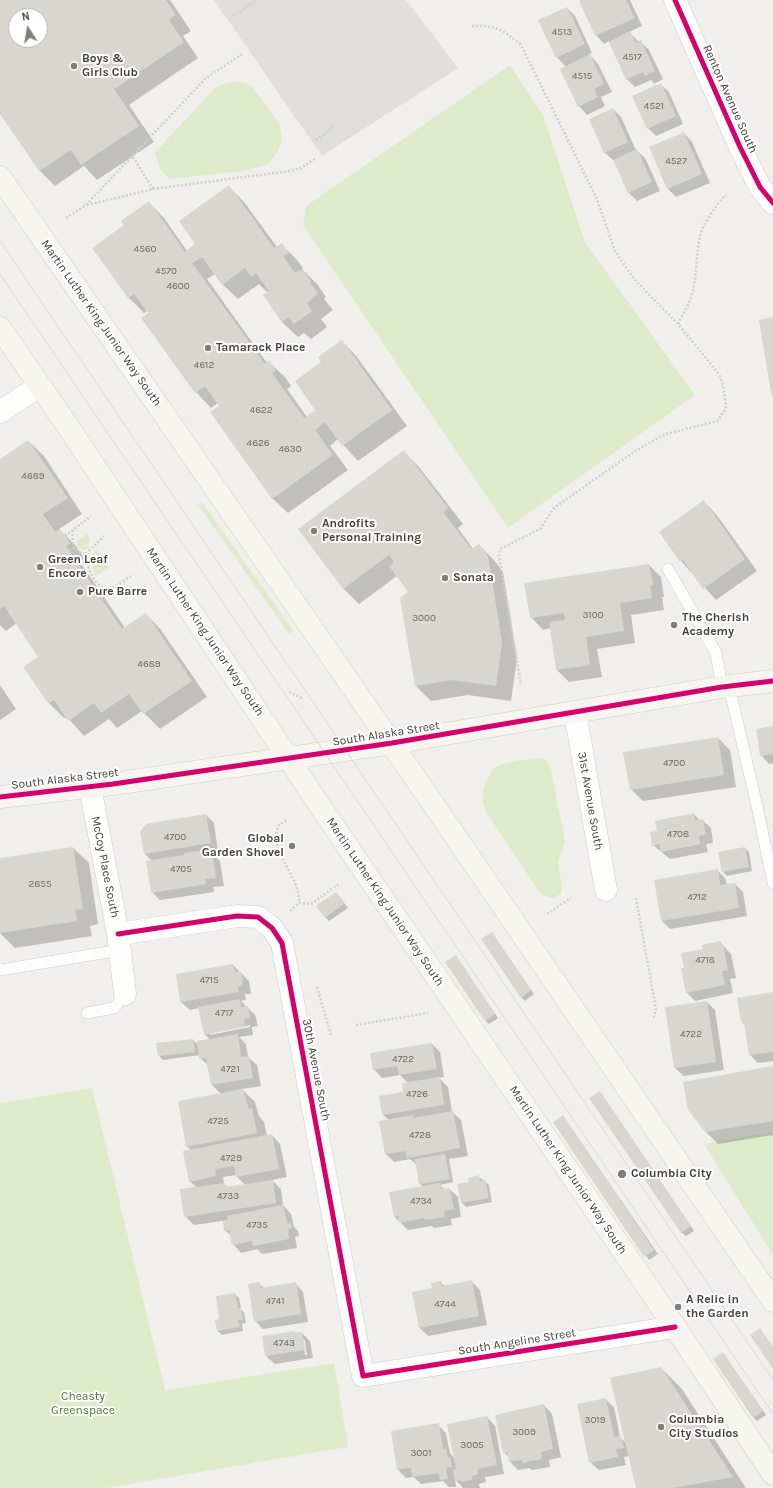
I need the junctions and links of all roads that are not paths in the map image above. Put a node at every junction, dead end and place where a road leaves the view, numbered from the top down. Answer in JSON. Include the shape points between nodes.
{"nodes":[{"id":1,"x":675,"y":0,"type":"edge"},
{"id":2,"x":0,"y":177,"type":"edge"},
{"id":3,"x":773,"y":202,"type":"edge"},
{"id":4,"x":0,"y":328,"type":"edge"},
{"id":5,"x":38,"y":386,"type":"junction"},
{"id":6,"x":0,"y":412,"type":"edge"},
{"id":7,"x":668,"y":569,"type":"dead end"},
{"id":8,"x":773,"y":681,"type":"edge"},
{"id":9,"x":726,"y":686,"type":"junction"},
{"id":10,"x":574,"y":712,"type":"junction"},
{"id":11,"x":392,"y":743,"type":"junction"},
{"id":12,"x":288,"y":758,"type":"junction"},
{"id":13,"x":90,"y":787,"type":"junction"},
{"id":14,"x":0,"y":797,"type":"edge"},
{"id":15,"x":773,"y":883,"type":"edge"},
{"id":16,"x":606,"y":890,"type":"dead end"},
{"id":17,"x":119,"y":942,"type":"junction"},
{"id":18,"x":0,"y":970,"type":"edge"},
{"id":19,"x":125,"y":994,"type":"joint"},
{"id":20,"x":87,"y":1012,"type":"dead end"},
{"id":21,"x":773,"y":1301,"type":"edge"},
{"id":22,"x":675,"y":1327,"type":"junction"},
{"id":23,"x":363,"y":1376,"type":"joint"},
{"id":24,"x":773,"y":1474,"type":"edge"}],
"edges":[{"from":1,"to":3,"type":"street","name":"Renton Avenue South","via":[[740,147],[760,187]]},
{"from":2,"to":11,"type":"main road","name":"Martin Luther King Junior Way South"},
{"from":4,"to":5,"type":"main road","name":"Martin Luther King Junior Way South"},
{"from":5,"to":6,"type":"street"},
{"from":5,"to":12,"type":"main road","name":"Martin Luther King Junior Way South"},
{"from":7,"to":9,"type":"lane","via":[[716,653]]},
{"from":8,"to":9,"type":"main road","name":"South Alaska Street"},
{"from":9,"to":10,"type":"main road","name":"South Alaska Street"},
{"from":9,"to":15,"type":"lane","via":[[757,806]]},
{"from":10,"to":11,"type":"main road","name":"South Alaska Street"},
{"from":10,"to":16,"type":"street","name":"31st Avenue South"},
{"from":11,"to":12,"type":"main road","name":"South Alaska Street"},
{"from":11,"to":21,"type":"main road","name":"Martin Luther King Junior Way South"},
{"from":12,"to":13,"type":"main road","name":"South Alaska Street"},
{"from":12,"to":22,"type":"main road","name":"Martin Luther King Junior Way South"},
{"from":13,"to":14,"type":"main road","name":"South Alaska Street"},
{"from":13,"to":17,"type":"street","name":"McCoy Place South"},
{"from":17,"to":18,"type":"lane"},
{"from":17,"to":19,"type":"street","name":"McCoy Place South"},
{"from":17,"to":23,"type":"street","name":"30th Avenue South","via":[[237,916],[258,916],[272,928],[282,943]]},
{"from":19,"to":20,"type":"lane","via":[[114,1008]]},
{"from":22,"to":23,"type":"street","name":"South Angeline Street"},
{"from":22,"to":24,"type":"main road","name":"Martin Luther King Junior Way South"}]}
